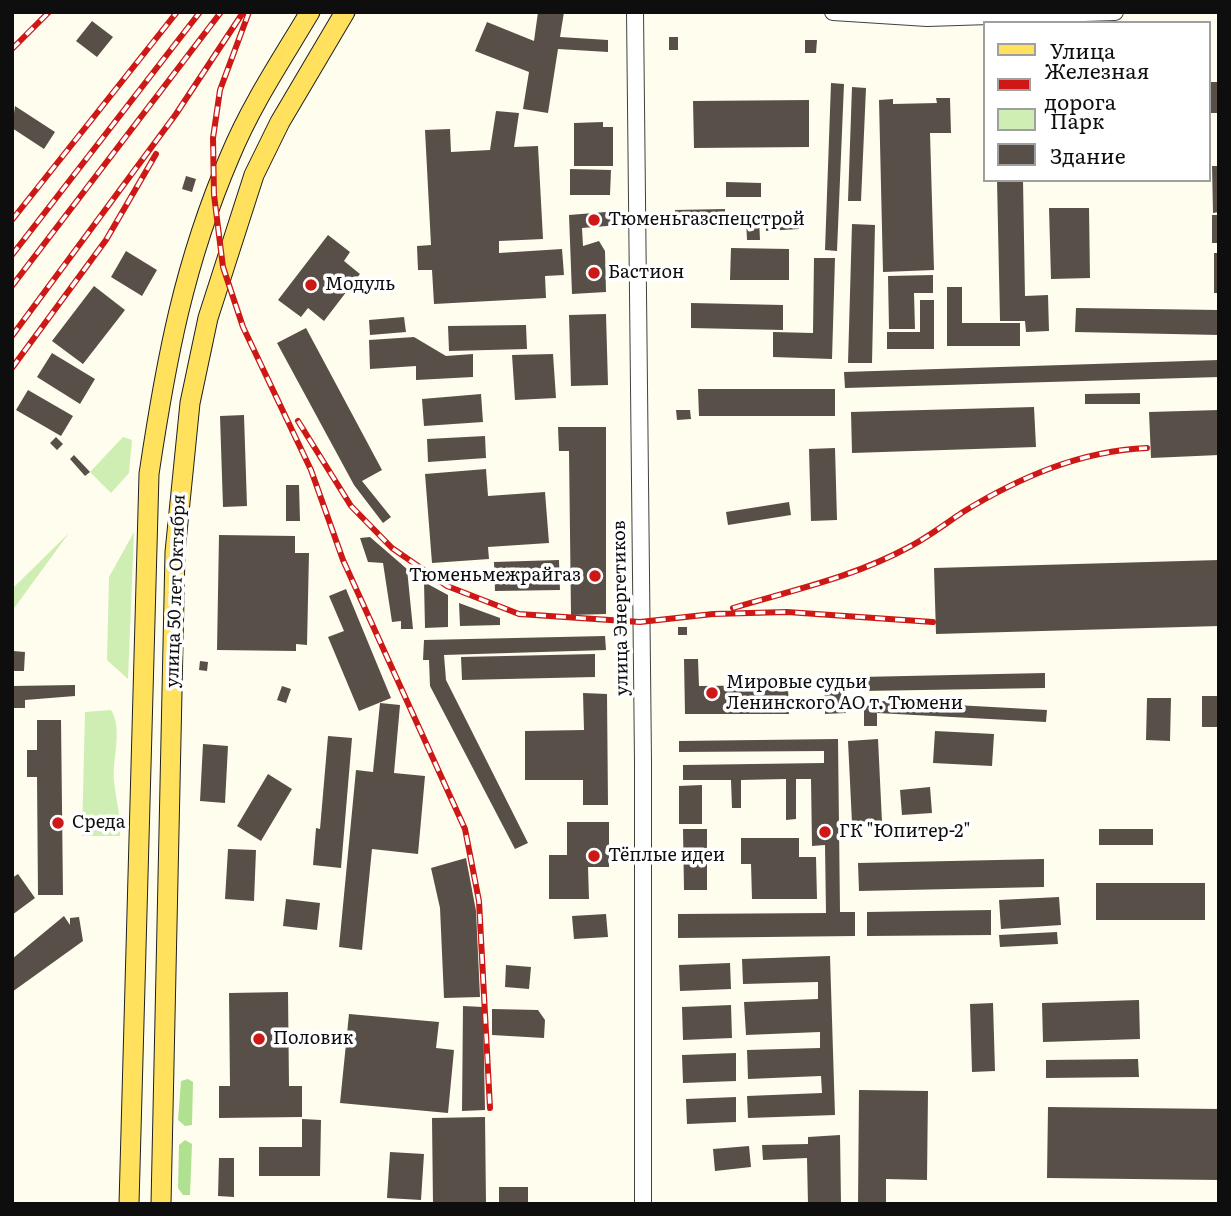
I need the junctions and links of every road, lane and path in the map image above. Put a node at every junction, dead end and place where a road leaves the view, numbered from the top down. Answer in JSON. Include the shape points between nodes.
{"nodes":[{"id":1,"x":310,"y":12,"type":"edge"},
{"id":2,"x":345,"y":12,"type":"edge"},
{"id":3,"x":635,"y":12,"type":"edge"},
{"id":4,"x":834,"y":12,"type":"edge"},
{"id":5,"x":1115,"y":12,"type":"edge"},
{"id":6,"x":148,"y":543,"type":"junction"},
{"id":7,"x":175,"y":552,"type":"junction"},
{"id":8,"x":132,"y":1066,"type":"junction"},
{"id":9,"x":163,"y":1080,"type":"junction"},
{"id":10,"x":129,"y":1204,"type":"edge"},
{"id":11,"x":161,"y":1204,"type":"edge"},
{"id":12,"x":643,"y":1204,"type":"edge"}],
"edges":[{"from":1,"to":6,"type":"main road","name":"улица 50 лет Октября","via":[[230,154],[178,302],[149,474]]},
{"from":2,"to":7,"type":"main road","name":"улица 50 лет Октября","via":[[280,122],[238,218],[208,318],[190,403]]},
{"from":3,"to":12,"type":"street","name":"улица Энергетиков"},
{"from":4,"to":5,"type":"street","via":[[927,18]]},
{"from":6,"to":7,"type":"main road","via":[[163,537]]},
{"from":6,"to":8,"type":"main road","name":"улица 50 лет Октября"},
{"from":7,"to":9,"type":"main road","name":"улица 50 лет Октября"},
{"from":8,"to":9,"type":"main road","via":[[140,1081],[150,1085]]},
{"from":8,"to":10,"type":"main road","name":"улица 50 лет Октября"},
{"from":9,"to":11,"type":"main road","name":"улица 50 лет Октября"}]}
